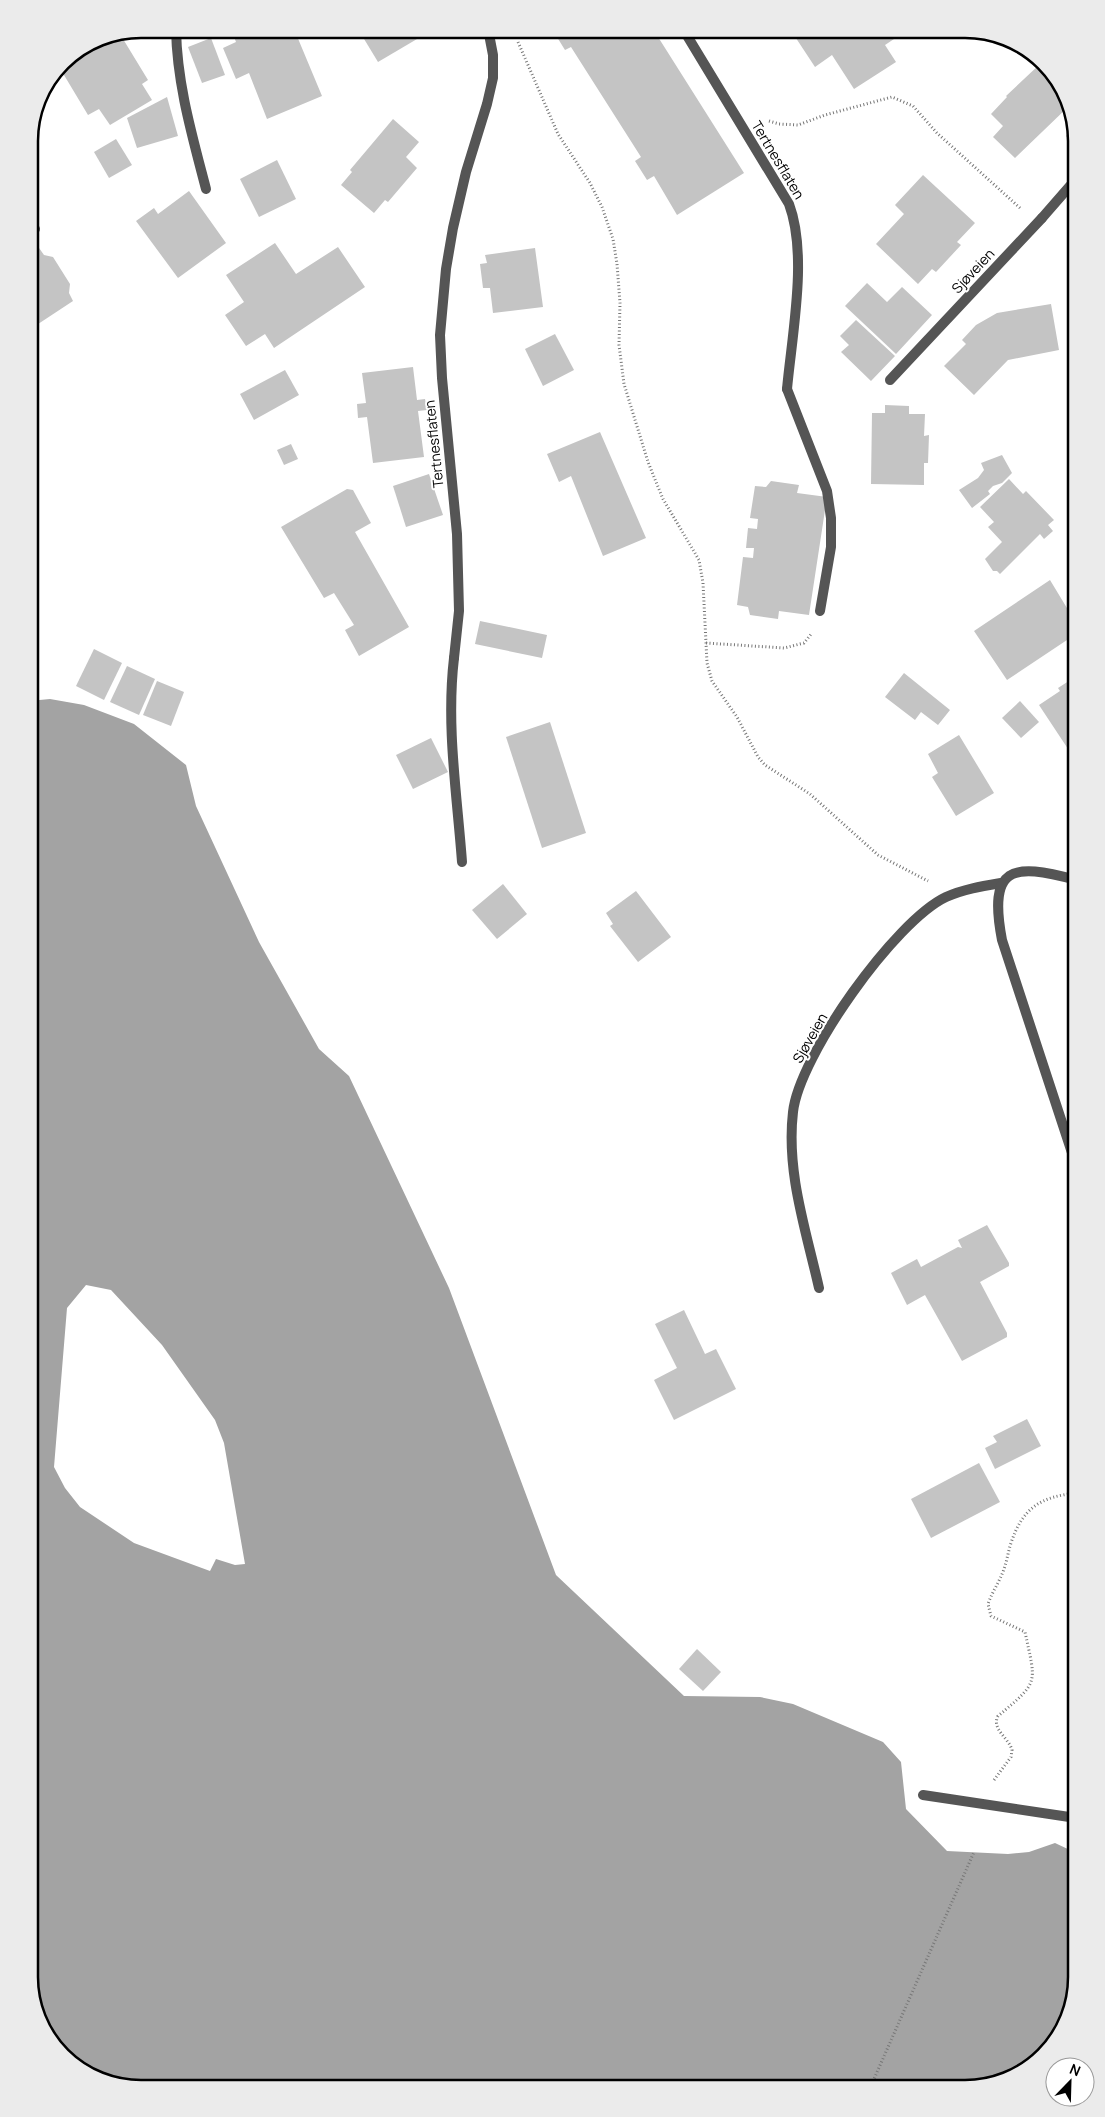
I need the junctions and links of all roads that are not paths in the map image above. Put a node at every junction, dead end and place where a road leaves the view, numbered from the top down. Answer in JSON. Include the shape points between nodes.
{"nodes":[{"id":1,"x":176,"y":38,"type":"edge"},
{"id":2,"x":490,"y":38,"type":"edge"},
{"id":3,"x":688,"y":38,"type":"edge"},
{"id":4,"x":1068,"y":188,"type":"edge"},
{"id":5,"x":206,"y":189,"type":"dead end"},
{"id":6,"x":890,"y":380,"type":"dead end"},
{"id":7,"x":820,"y":611,"type":"road end"},
{"id":8,"x":462,"y":862,"type":"dead end"},
{"id":9,"x":1068,"y":878,"type":"edge"},
{"id":10,"x":1002,"y":883,"type":"junction"},
{"id":11,"x":1068,"y":1141,"type":"edge"},
{"id":12,"x":819,"y":1288,"type":"dead end"},
{"id":13,"x":923,"y":1795,"type":"dead end"},
{"id":14,"x":1068,"y":1817,"type":"edge"}],
"edges":[{"from":1,"to":5,"type":"street","via":[[184,104]]},
{"from":2,"to":8,"type":"street","name":"Tertnesflaten","via":[[493,78],[453,228],[440,335],[457,534],[459,611],[450,687],[450,718]]},
{"from":3,"to":7,"type":"street","name":"Tertnesflaten","via":[[789,204],[796,221],[798,272],[787,389],[827,491],[831,518],[830,547]]},
{"from":4,"to":6,"type":"street","name":"Sjøveien"},
{"from":9,"to":10,"type":"street","name":"Sjøveien","via":[[1033,870],[1008,876]]},
{"from":10,"to":11,"type":"street","via":[[998,896],[1002,940]]},
{"from":10,"to":12,"type":"street","name":"Sjøveien","via":[[946,897],[922,914],[884,954],[848,1000],[799,1086],[793,1110],[794,1184]]},
{"from":13,"to":14,"type":"street"}]}
